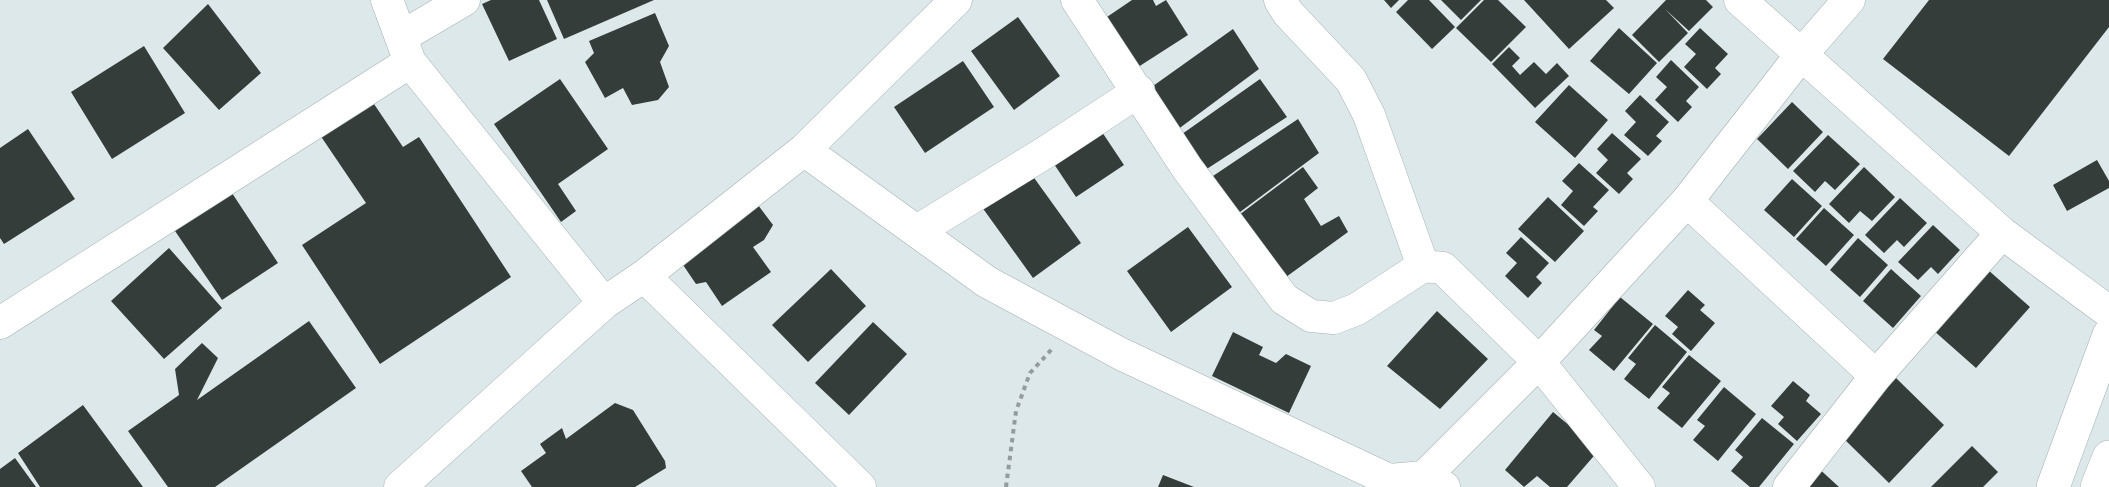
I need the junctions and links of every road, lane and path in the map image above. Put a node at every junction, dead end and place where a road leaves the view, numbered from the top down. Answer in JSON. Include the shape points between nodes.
{"nodes":[{"id":1,"x":387,"y":0,"type":"edge"},
{"id":2,"x":464,"y":0,"type":"edge"},
{"id":3,"x":956,"y":0,"type":"edge"},
{"id":4,"x":1077,"y":0,"type":"edge"},
{"id":5,"x":1280,"y":0,"type":"edge"},
{"id":6,"x":1740,"y":0,"type":"edge"},
{"id":7,"x":1849,"y":0,"type":"edge"},
{"id":8,"x":406,"y":49,"type":"junction"},
{"id":9,"x":1802,"y":55,"type":"junction"},
{"id":10,"x":1139,"y":91,"type":"junction"},
{"id":11,"x":804,"y":150,"type":"junction"},
{"id":12,"x":1687,"y":201,"type":"junction"},
{"id":13,"x":916,"y":231,"type":"junction"},
{"id":14,"x":2002,"y":233,"type":"junction"},
{"id":15,"x":1423,"y":266,"type":"junction"},
{"id":16,"x":644,"y":276,"type":"junction"},
{"id":17,"x":604,"y":303,"type":"junction"},
{"id":18,"x":2109,"y":312,"type":"edge"},
{"id":19,"x":0,"y":322,"type":"edge"},
{"id":20,"x":1072,"y":327,"type":"junction"},
{"id":21,"x":2109,"y":335,"type":"edge"},
{"id":22,"x":1539,"y":362,"type":"junction"},
{"id":23,"x":1876,"y":376,"type":"junction"},
{"id":24,"x":2109,"y":458,"type":"edge"},
{"id":25,"x":1434,"y":482,"type":"edge"},
{"id":26,"x":1387,"y":484,"type":"edge"},
{"id":27,"x":400,"y":487,"type":"edge"},
{"id":28,"x":860,"y":487,"type":"edge"},
{"id":29,"x":1006,"y":487,"type":"edge"},
{"id":30,"x":1639,"y":487,"type":"edge"},
{"id":31,"x":1789,"y":487,"type":"edge"},
{"id":32,"x":2053,"y":487,"type":"edge"},
{"id":33,"x":2097,"y":487,"type":"edge"}],
"edges":[{"from":1,"to":8,"type":"street"},
{"from":2,"to":8,"type":"street"},
{"from":3,"to":11,"type":"street"},
{"from":4,"to":10,"type":"street"},
{"from":5,"to":15,"type":"street","via":[[1288,14],[1351,80],[1369,115]]},
{"from":6,"to":9,"type":"street"},
{"from":7,"to":9,"type":"street"},
{"from":8,"to":17,"type":"street"},
{"from":8,"to":19,"type":"street"},
{"from":9,"to":12,"type":"street"},
{"from":9,"to":14,"type":"street"},
{"from":10,"to":13,"type":"street"},
{"from":10,"to":15,"type":"street","via":[[1187,168],[1284,299],[1311,316],[1334,318],[1357,309]]},
{"from":11,"to":13,"type":"street"},
{"from":11,"to":16,"type":"street"},
{"from":12,"to":22,"type":"street"},
{"from":12,"to":23,"type":"street"},
{"from":13,"to":20,"type":"street","via":[[987,282]]},
{"from":14,"to":18,"type":"street"},
{"from":14,"to":23,"type":"street"},
{"from":15,"to":22,"type":"street","via":[[1443,268]]},
{"from":16,"to":17,"type":"street"},
{"from":16,"to":28,"type":"street"},
{"from":17,"to":27,"type":"street"},
{"from":20,"to":26,"type":"street"},
{"from":20,"to":29,"type":"path","via":[[1030,373],[1016,411]]},
{"from":21,"to":32,"type":"street"},
{"from":22,"to":25,"type":"street"},
{"from":22,"to":30,"type":"street"},
{"from":23,"to":31,"type":"street"},
{"from":24,"to":33,"type":"street"},
{"from":25,"to":26,"type":"street"}]}
